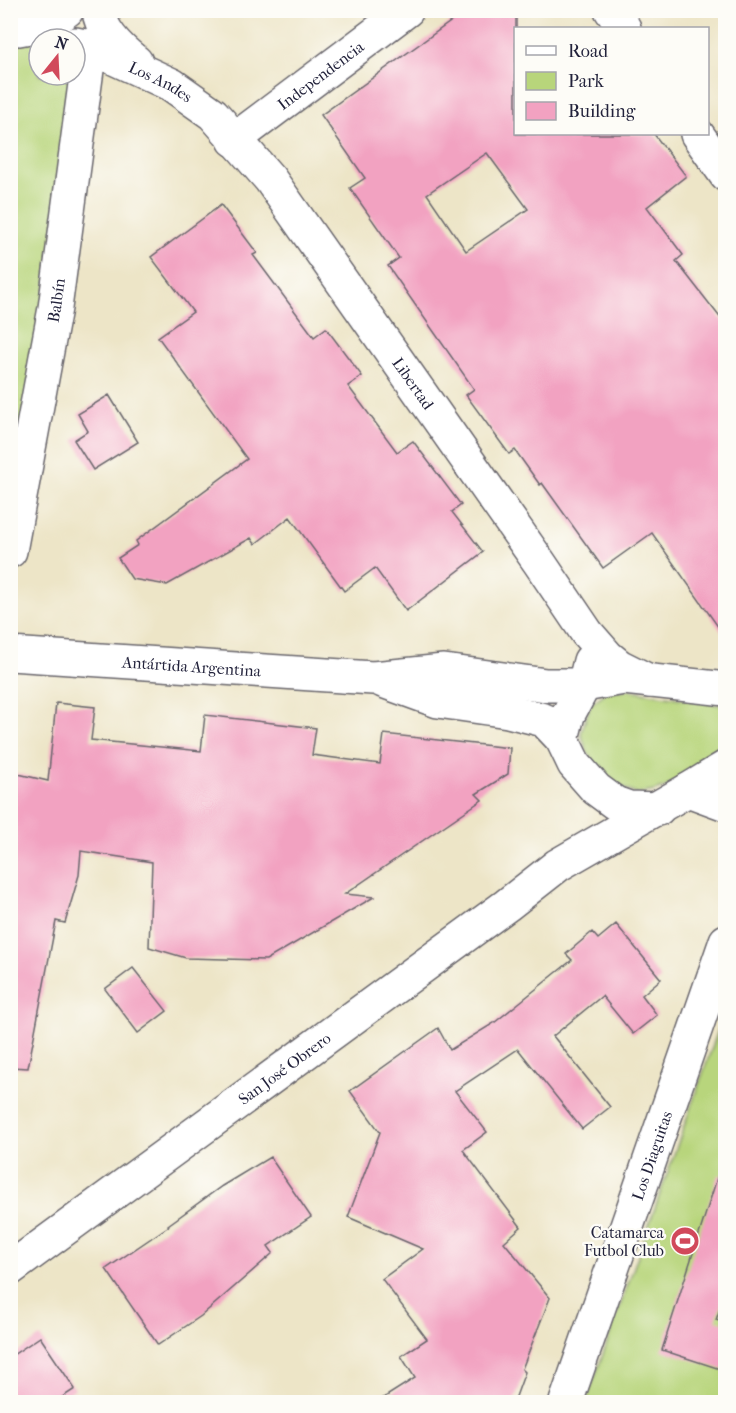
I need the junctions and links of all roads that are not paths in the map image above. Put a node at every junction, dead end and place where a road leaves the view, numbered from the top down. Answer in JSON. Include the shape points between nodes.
{"nodes":[{"id":1,"x":99,"y":10,"type":"edge"},
{"id":2,"x":407,"y":10,"type":"edge"},
{"id":3,"x":611,"y":10,"type":"edge"},
{"id":4,"x":623,"y":27,"type":"edge"},
{"id":5,"x":87,"y":46,"type":"edge"},
{"id":6,"x":153,"y":77,"type":"junction"},
{"id":7,"x":54,"y":87,"type":"edge"},
{"id":8,"x":698,"y":135,"type":"edge"},
{"id":9,"x":234,"y":140,"type":"junction"},
{"id":10,"x":726,"y":175,"type":"edge"},
{"id":11,"x":10,"y":550,"type":"edge"},
{"id":12,"x":587,"y":633,"type":"junction"},
{"id":13,"x":10,"y":654,"type":"edge"},
{"id":14,"x":373,"y":678,"type":"junction"},
{"id":15,"x":650,"y":681,"type":"junction"},
{"id":16,"x":584,"y":685,"type":"junction"},
{"id":17,"x":726,"y":689,"type":"edge"},
{"id":18,"x":562,"y":739,"type":"junction"},
{"id":19,"x":726,"y":766,"type":"edge"},
{"id":20,"x":584,"y":774,"type":"junction"},
{"id":21,"x":688,"y":790,"type":"junction"},
{"id":22,"x":726,"y":804,"type":"edge"},
{"id":23,"x":658,"y":809,"type":"junction"},
{"id":24,"x":558,"y":865,"type":"junction"},
{"id":25,"x":726,"y":941,"type":"edge"},
{"id":26,"x":10,"y":1269,"type":"edge"},
{"id":27,"x":566,"y":1402,"type":"edge"}],
"edges":[{"from":1,"to":6,"type":"street","via":[[112,40]]},
{"from":2,"to":9,"type":"street","name":"Independencia"},
{"from":3,"to":4,"type":"street"},
{"from":5,"to":6,"type":"street","name":"Los Andes"},
{"from":6,"to":9,"type":"street","name":"Los Andes","via":[[213,114]]},
{"from":7,"to":11,"type":"street","name":"Balbín","via":[[55,308]]},
{"from":8,"to":10,"type":"street"},
{"from":9,"to":12,"type":"street","name":"Libertad","via":[[270,179]]},
{"from":12,"to":15,"type":"street","name":"Libertad","via":[[619,666]]},
{"from":12,"to":16,"type":"street","name":"Libertad","via":[[591,655]]},
{"from":13,"to":14,"type":"street","name":"Antártida Argentina"},
{"from":14,"to":16,"type":"street","name":"Antártida Argentina","via":[[444,671],[512,682]]},
{"from":14,"to":18,"type":"street","name":"Antártida Argentina","via":[[438,701],[538,718]]},
{"from":15,"to":16,"type":"street","via":[[624,678]]},
{"from":15,"to":17,"type":"street"},
{"from":16,"to":18,"type":"street","name":"Libertad","via":[[568,715]]},
{"from":18,"to":20,"type":"street","name":"Antártida Argentina","via":[[574,764]]},
{"from":19,"to":21,"type":"street","name":"San José Obrero"},
{"from":20,"to":23,"type":"street","name":"Antártida Argentina","via":[[615,803],[629,808]]},
{"from":20,"to":24,"type":"street","name":"San José Obrero","via":[[596,802],[596,815]]},
{"from":21,"to":22,"type":"street"},
{"from":21,"to":23,"type":"street","name":"San José Obrero"},
{"from":23,"to":24,"type":"street","name":"San José Obrero"},
{"from":24,"to":26,"type":"street","name":"San José Obrero"},
{"from":25,"to":27,"type":"street","name":"Los Diaguitas"}]}
